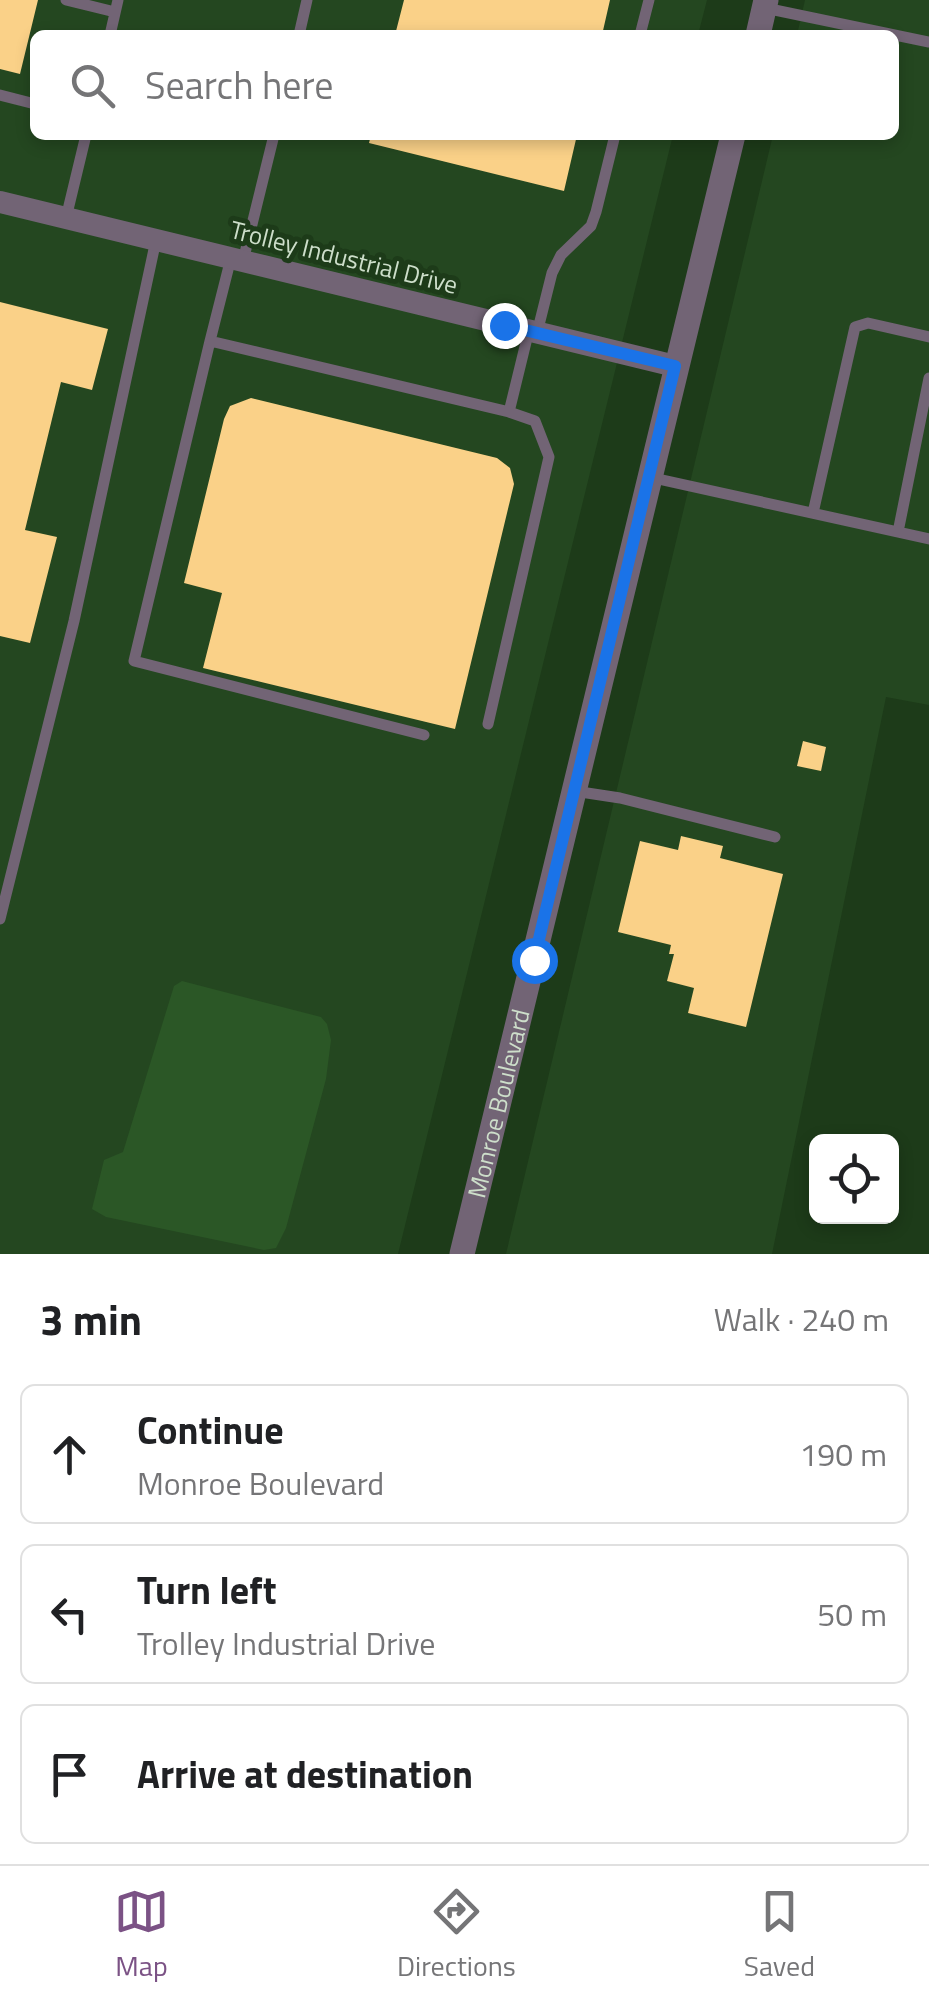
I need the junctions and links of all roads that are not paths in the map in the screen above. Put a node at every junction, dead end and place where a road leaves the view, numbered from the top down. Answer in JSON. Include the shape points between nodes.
{"nodes":[{"id":1,"x":307,"y":0,"type":"edge"},
{"id":2,"x":649,"y":0,"type":"edge"},
{"id":3,"x":75,"y":1,"type":"edge"},
{"id":4,"x":766,"y":4,"type":"edge"},
{"id":5,"x":117,"y":6,"type":"edge"},
{"id":6,"x":300,"y":30,"type":"edge"},
{"id":7,"x":641,"y":30,"type":"edge"},
{"id":8,"x":759,"y":30,"type":"edge"},
{"id":9,"x":878,"y":30,"type":"edge"},
{"id":10,"x":899,"y":35,"type":"edge"},
{"id":11,"x":929,"y":42,"type":"edge"},
{"id":12,"x":0,"y":95,"type":"edge"},
{"id":13,"x":30,"y":103,"type":"edge"},
{"id":14,"x":85,"y":140,"type":"edge"},
{"id":15,"x":273,"y":140,"type":"edge"},
{"id":16,"x":615,"y":140,"type":"edge"},
{"id":17,"x":732,"y":140,"type":"edge"},
{"id":18,"x":0,"y":202,"type":"edge"},
{"id":19,"x":66,"y":218,"type":"junction"},
{"id":20,"x":156,"y":240,"type":"junction"},
{"id":21,"x":237,"y":259,"type":"junction"},
{"id":22,"x":533,"y":332,"type":"junction"},
{"id":23,"x":929,"y":336,"type":"edge"},
{"id":24,"x":210,"y":341,"type":"junction"},
{"id":25,"x":675,"y":366,"type":"junction"},
{"id":26,"x":929,"y":378,"type":"edge"},
{"id":27,"x":509,"y":412,"type":"junction"},
{"id":28,"x":649,"y":478,"type":"junction"},
{"id":29,"x":813,"y":513,"type":"junction"},
{"id":30,"x":898,"y":532,"type":"junction"},
{"id":31,"x":929,"y":539,"type":"edge"},
{"id":32,"x":488,"y":724,"type":"dead end"},
{"id":33,"x":424,"y":735,"type":"dead end"},
{"id":34,"x":574,"y":791,"type":"junction"},
{"id":35,"x":774,"y":837,"type":"dead end"},
{"id":36,"x":0,"y":919,"type":"edge"},
{"id":37,"x":462,"y":1254,"type":"edge"}],
"edges":[{"from":1,"to":6,"type":"lane"},
{"from":2,"to":7,"type":"lane"},
{"from":3,"to":5,"type":"lane"},
{"from":4,"to":8,"type":"street"},
{"from":4,"to":9,"type":"lane"},
{"from":10,"to":11,"type":"lane"},
{"from":12,"to":13,"type":"lane"},
{"from":14,"to":19,"type":"lane"},
{"from":15,"to":21,"type":"lane"},
{"from":16,"to":22,"type":"lane","via":[[591,226],[561,255]]},
{"from":17,"to":25,"type":"street","name":"Monroe Boulevard"},
{"from":18,"to":19,"type":"street","name":"Trolley Industrial Drive"},
{"from":19,"to":20,"type":"street","name":"Trolley Industrial Drive"},
{"from":20,"to":21,"type":"street","name":"Trolley Industrial Drive"},
{"from":20,"to":36,"type":"lane","via":[[74,621]]},
{"from":21,"to":22,"type":"street","name":"Trolley Industrial Drive"},
{"from":21,"to":24,"type":"lane"},
{"from":22,"to":25,"type":"street","name":"Trolley Industrial Drive"},
{"from":22,"to":27,"type":"lane"},
{"from":23,"to":29,"type":"lane","via":[[868,323],[855,328]]},
{"from":24,"to":27,"type":"lane"},
{"from":24,"to":33,"type":"lane","via":[[134,661]]},
{"from":25,"to":28,"type":"street","name":"Monroe Boulevard"},
{"from":26,"to":30,"type":"lane"},
{"from":27,"to":32,"type":"lane","via":[[536,421],[548,457]]},
{"from":28,"to":29,"type":"lane"},
{"from":28,"to":34,"type":"street","name":"Monroe Boulevard"},
{"from":29,"to":30,"type":"lane"},
{"from":30,"to":31,"type":"lane"},
{"from":34,"to":35,"type":"lane"},
{"from":34,"to":37,"type":"street","name":"Monroe Boulevard"}]}
